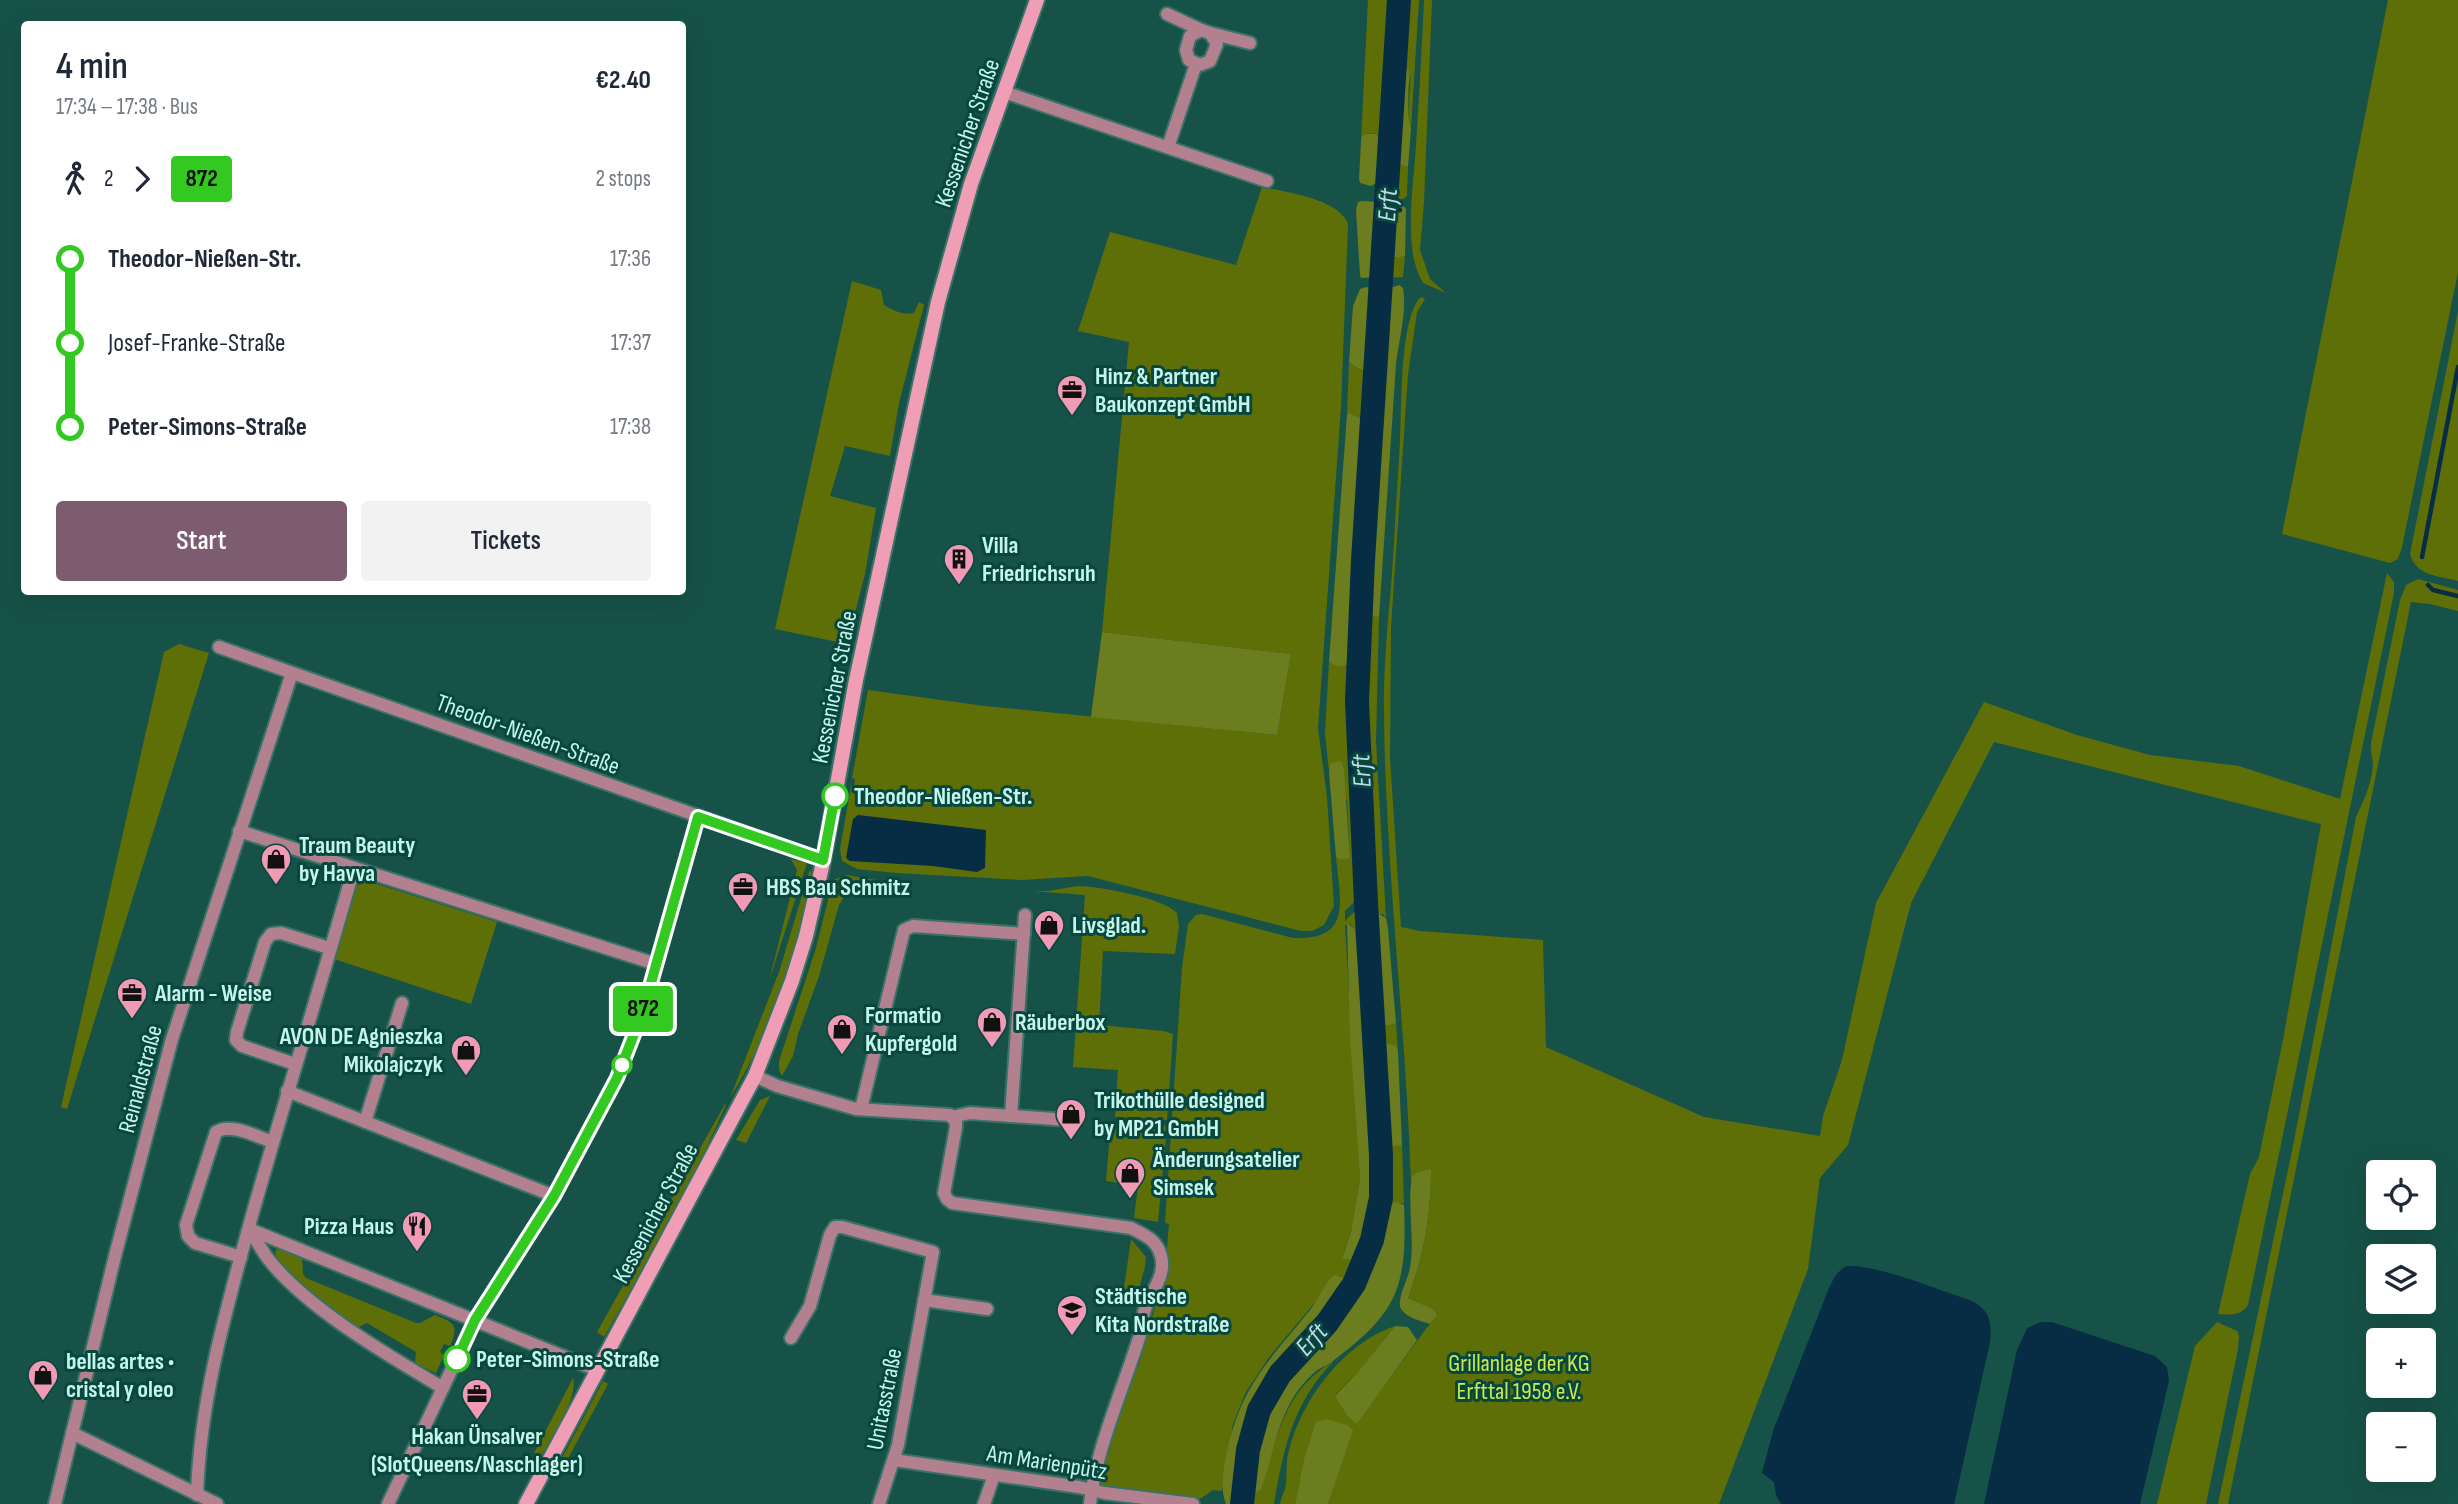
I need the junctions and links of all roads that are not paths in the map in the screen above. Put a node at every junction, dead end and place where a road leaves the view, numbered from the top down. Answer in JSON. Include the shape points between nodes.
{"nodes":[{"id":1,"x":1037,"y":0,"type":"edge"},
{"id":2,"x":1167,"y":14,"type":"dead end"},
{"id":3,"x":1206,"y":32,"type":"junction"},
{"id":4,"x":1250,"y":43,"type":"dead end"},
{"id":5,"x":1196,"y":64,"type":"junction"},
{"id":6,"x":1004,"y":92,"type":"junction"},
{"id":7,"x":1168,"y":147,"type":"junction"},
{"id":8,"x":1267,"y":181,"type":"dead end"},
{"id":9,"x":219,"y":647,"type":"dead end"},
{"id":10,"x":292,"y":673,"type":"junction"},
{"id":11,"x":698,"y":817,"type":"junction"},
{"id":12,"x":239,"y":831,"type":"junction"},
{"id":13,"x":823,"y":860,"type":"junction"},
{"id":14,"x":354,"y":868,"type":"junction"},
{"id":15,"x":1025,"y":915,"type":"dead end"},
{"id":16,"x":1024,"y":934,"type":"junction"},
{"id":17,"x":329,"y":948,"type":"junction"},
{"id":18,"x":656,"y":964,"type":"junction"},
{"id":19,"x":402,"y":1003,"type":"dead end"},
{"id":20,"x":295,"y":1064,"type":"junction"},
{"id":21,"x":755,"y":1076,"type":"junction"},
{"id":22,"x":287,"y":1091,"type":"junction"},
{"id":23,"x":861,"y":1109,"type":"junction"},
{"id":24,"x":1012,"y":1116,"type":"junction"},
{"id":25,"x":953,"y":1117,"type":"junction"},
{"id":26,"x":1068,"y":1119,"type":"dead end"},
{"id":27,"x":365,"y":1122,"type":"junction"},
{"id":28,"x":273,"y":1142,"type":"junction"},
{"id":29,"x":554,"y":1196,"type":"junction"},
{"id":30,"x":249,"y":1228,"type":"junction"},
{"id":31,"x":241,"y":1257,"type":"junction"},
{"id":32,"x":924,"y":1300,"type":"junction"},
{"id":33,"x":987,"y":1309,"type":"dead end"},
{"id":34,"x":475,"y":1320,"type":"junction"},
{"id":35,"x":791,"y":1338,"type":"dead end"},
{"id":36,"x":597,"y":1370,"type":"junction"},
{"id":37,"x":443,"y":1388,"type":"junction"},
{"id":38,"x":72,"y":1433,"type":"junction"},
{"id":39,"x":894,"y":1460,"type":"junction"},
{"id":40,"x":994,"y":1475,"type":"junction"},
{"id":41,"x":1091,"y":1490,"type":"junction"},
{"id":42,"x":197,"y":1495,"type":"junction"},
{"id":43,"x":55,"y":1504,"type":"edge"},
{"id":44,"x":217,"y":1504,"type":"edge"},
{"id":45,"x":388,"y":1504,"type":"edge"},
{"id":46,"x":526,"y":1504,"type":"edge"},
{"id":47,"x":878,"y":1504,"type":"edge"},
{"id":48,"x":984,"y":1504,"type":"edge"},
{"id":49,"x":1090,"y":1504,"type":"edge"},
{"id":50,"x":1193,"y":1504,"type":"edge"}],
"edges":[{"from":1,"to":6,"type":"main road","name":"Kessenicher Straße"},
{"from":2,"to":3,"type":"street"},
{"from":3,"to":4,"type":"street"},
{"from":3,"to":5,"type":"street","via":[[1190,36],[1186,50]]},
{"from":3,"to":5,"type":"street","via":[[1216,40],[1213,56],[1205,64]]},
{"from":5,"to":7,"type":"street"},
{"from":6,"to":7,"type":"street"},
{"from":6,"to":13,"type":"main road","name":"Kessenicher Straße","via":[[964,206],[925,358],[856,680]]},
{"from":7,"to":8,"type":"street"},
{"from":9,"to":10,"type":"street","name":"Theodor-Nießen-Straße"},
{"from":10,"to":11,"type":"street","name":"Theodor-Nießen-Straße"},
{"from":10,"to":12,"type":"street","name":"Reinaldstraße"},
{"from":11,"to":13,"type":"street","name":"Theodor-Nießen-Straße"},
{"from":11,"to":18,"type":"street"},
{"from":12,"to":14,"type":"street"},
{"from":12,"to":38,"type":"street","name":"Reinaldstraße","via":[[172,1039]]},
{"from":13,"to":21,"type":"main road","name":"Kessenicher Straße","via":[[799,959]]},
{"from":14,"to":17,"type":"street"},
{"from":14,"to":18,"type":"street"},
{"from":15,"to":16,"type":"street"},
{"from":16,"to":23,"type":"street","via":[[913,926],[904,930]]},
{"from":16,"to":24,"type":"street"},
{"from":17,"to":20,"type":"street"},
{"from":17,"to":20,"type":"street","via":[[271,934],[237,1032],[236,1040],[242,1046]]},
{"from":18,"to":29,"type":"street","via":[[617,1078]]},
{"from":19,"to":27,"type":"street"},
{"from":20,"to":22,"type":"street"},
{"from":21,"to":23,"type":"street"},
{"from":21,"to":36,"type":"main road","name":"Kessenicher Straße"},
{"from":22,"to":27,"type":"street"},
{"from":22,"to":28,"type":"street"},
{"from":23,"to":25,"type":"street"},
{"from":24,"to":25,"type":"street","via":[[970,1113]]},
{"from":24,"to":26,"type":"street"},
{"from":25,"to":41,"type":"street","via":[[956,1127],[945,1188],[949,1201],[1131,1228],[1153,1239],[1162,1257]]},
{"from":27,"to":29,"type":"street"},
{"from":28,"to":30,"type":"street"},
{"from":28,"to":31,"type":"street","via":[[230,1128],[216,1132],[186,1225],[195,1243]]},
{"from":29,"to":34,"type":"street"},
{"from":30,"to":31,"type":"street"},
{"from":30,"to":34,"type":"street"},
{"from":30,"to":37,"type":"street","via":[[267,1257],[323,1310]]},
{"from":31,"to":42,"type":"street","via":[[204,1408]]},
{"from":32,"to":33,"type":"street"},
{"from":32,"to":35,"type":"street","name":"Unitasstraße","via":[[933,1252],[835,1227],[810,1306]]},
{"from":32,"to":39,"type":"street","name":"Unitasstraße"},
{"from":34,"to":36,"type":"street"},
{"from":34,"to":37,"type":"street"},
{"from":36,"to":46,"type":"main road","name":"Kessenicher Straße"},
{"from":37,"to":45,"type":"street"},
{"from":38,"to":42,"type":"street"},
{"from":38,"to":43,"type":"street","name":"Reinaldstraße"},
{"from":39,"to":40,"type":"street","name":"Am Marienpütz"},
{"from":39,"to":47,"type":"street","name":"Unitasstraße"},
{"from":40,"to":41,"type":"street","name":"Am Marienpütz"},
{"from":40,"to":48,"type":"street"},
{"from":41,"to":49,"type":"street"},
{"from":41,"to":50,"type":"street","name":"Am Marienpütz"},
{"from":42,"to":44,"type":"street"}]}
